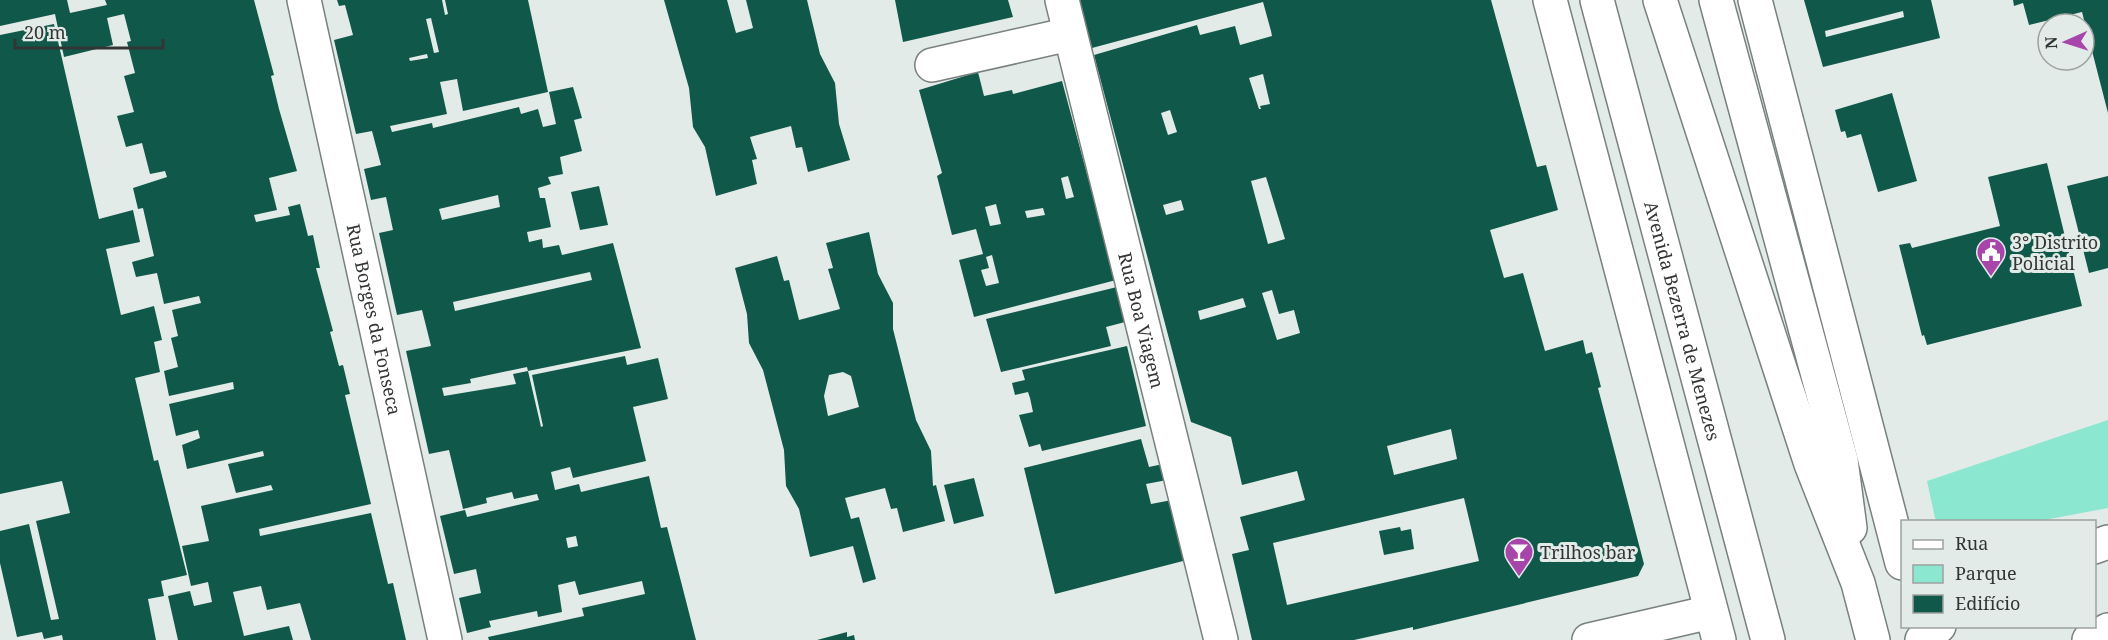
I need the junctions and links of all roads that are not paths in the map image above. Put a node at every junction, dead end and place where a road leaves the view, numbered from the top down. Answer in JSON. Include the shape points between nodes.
{"nodes":[{"id":1,"x":304,"y":0,"type":"edge"},
{"id":2,"x":1062,"y":0,"type":"edge"},
{"id":3,"x":1550,"y":0,"type":"edge"},
{"id":4,"x":1597,"y":0,"type":"edge"},
{"id":5,"x":1660,"y":0,"type":"edge"},
{"id":6,"x":1716,"y":0,"type":"edge"},
{"id":7,"x":1755,"y":0,"type":"edge"},
{"id":8,"x":1070,"y":34,"type":"junction"},
{"id":9,"x":932,"y":65,"type":"dead end"},
{"id":10,"x":1901,"y":559,"type":"edge"},
{"id":11,"x":1858,"y":583,"type":"junction"},
{"id":12,"x":1715,"y":626,"type":"edge"},
{"id":13,"x":1938,"y":628,"type":"edge"},
{"id":14,"x":2108,"y":630,"type":"edge"},
{"id":15,"x":445,"y":640,"type":"edge"},
{"id":16,"x":1221,"y":640,"type":"edge"},
{"id":17,"x":1589,"y":640,"type":"edge"},
{"id":18,"x":1768,"y":640,"type":"edge"},
{"id":19,"x":1873,"y":640,"type":"edge"},
{"id":20,"x":1922,"y":640,"type":"edge"},
{"id":21,"x":2089,"y":640,"type":"edge"}],
"edges":[{"from":1,"to":15,"type":"street","name":"Rua Borges da Fonseca"},
{"from":2,"to":8,"type":"street","name":"Rua Boa Viagem"},
{"from":3,"to":12,"type":"street"},
{"from":4,"to":18,"type":"street","name":"Avenida Bezerra de Menezes"},
{"from":5,"to":11,"type":"street","via":[[1811,464]]},
{"from":6,"to":11,"type":"street","via":[[1841,460]]},
{"from":7,"to":10,"type":"street"},
{"from":8,"to":9,"type":"street"},
{"from":8,"to":16,"type":"street","name":"Rua Boa Viagem"},
{"from":11,"to":19,"type":"street"},
{"from":12,"to":17,"type":"street"},
{"from":13,"to":20,"type":"street"},
{"from":14,"to":21,"type":"street"}]}
